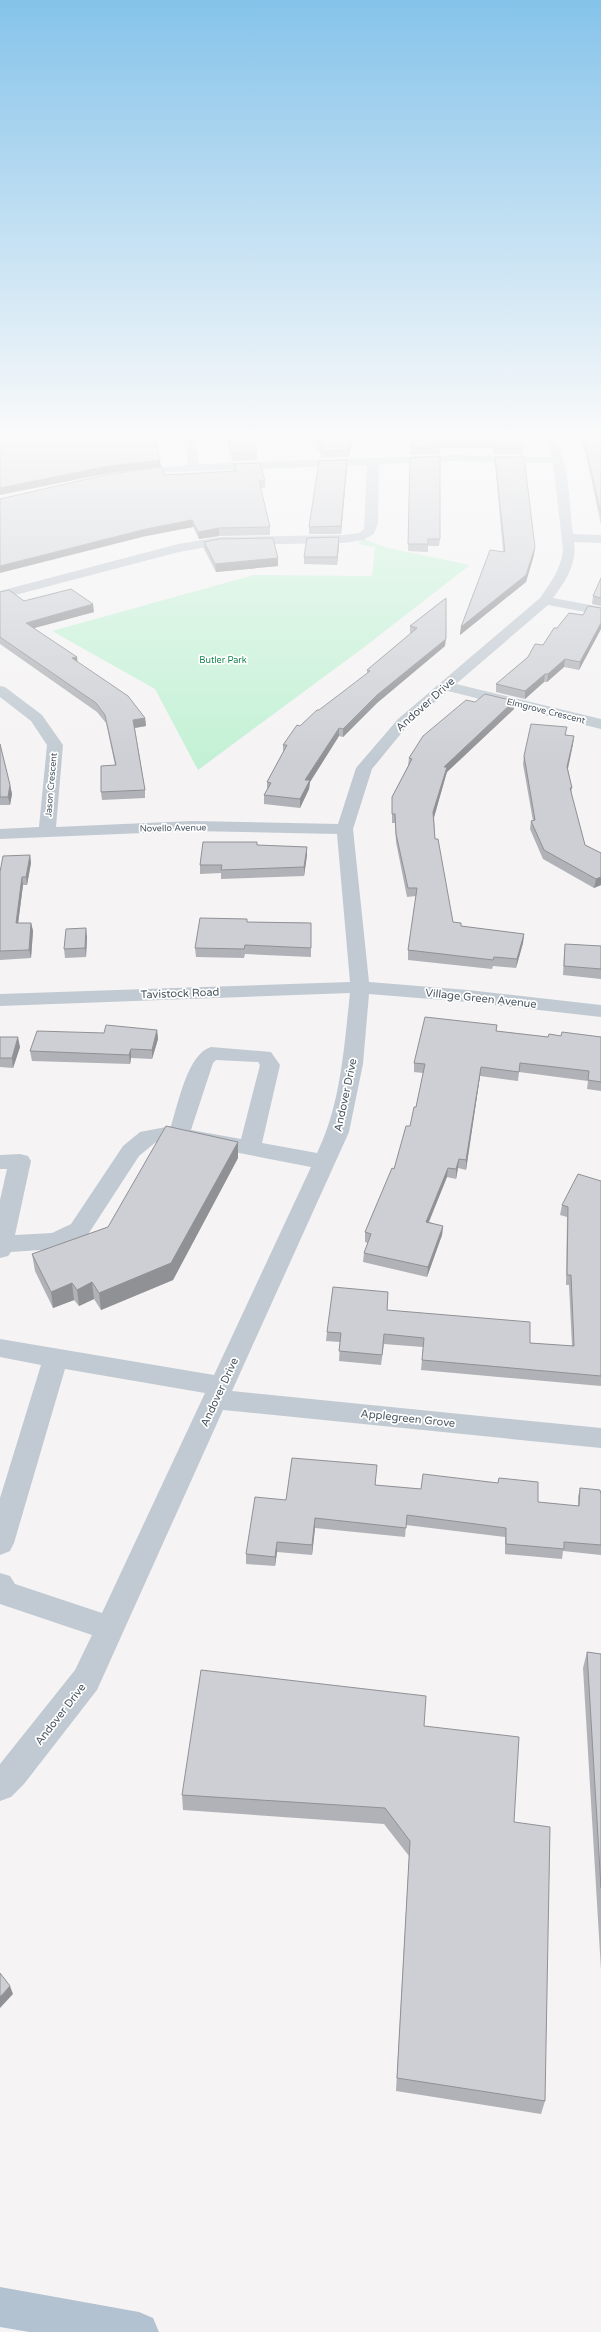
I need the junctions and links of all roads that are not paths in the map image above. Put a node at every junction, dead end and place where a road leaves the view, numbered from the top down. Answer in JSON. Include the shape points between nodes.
{"nodes":[{"id":1,"x":197,"y":545,"type":"edge"},
{"id":2,"x":567,"y":545,"type":"edge"},
{"id":3,"x":0,"y":595,"type":"edge"},
{"id":4,"x":545,"y":601,"type":"junction"},
{"id":5,"x":601,"y":611,"type":"edge"},
{"id":6,"x":445,"y":686,"type":"junction"},
{"id":7,"x":0,"y":690,"type":"edge"},
{"id":8,"x":601,"y":724,"type":"edge"},
{"id":9,"x":345,"y":829,"type":"junction"},
{"id":10,"x":47,"y":832,"type":"junction"},
{"id":11,"x":0,"y":834,"type":"edge"},
{"id":12,"x":360,"y":986,"type":"junction"},
{"id":13,"x":0,"y":1000,"type":"edge"},
{"id":14,"x":601,"y":1011,"type":"edge"},
{"id":15,"x":179,"y":1134,"type":"junction"},
{"id":16,"x":250,"y":1148,"type":"junction"},
{"id":17,"x":0,"y":1162,"type":"edge"},
{"id":18,"x":324,"y":1162,"type":"junction"},
{"id":19,"x":1,"y":1247,"type":"edge"},
{"id":20,"x":0,"y":1348,"type":"edge"},
{"id":21,"x":56,"y":1358,"type":"junction"},
{"id":22,"x":218,"y":1392,"type":"junction"},
{"id":23,"x":601,"y":1438,"type":"edge"},
{"id":24,"x":0,"y":1543,"type":"edge"},
{"id":25,"x":0,"y":1585,"type":"edge"},
{"id":26,"x":109,"y":1628,"type":"junction"},
{"id":27,"x":0,"y":1786,"type":"edge"},
{"id":28,"x":0,"y":2307,"type":"edge"},
{"id":29,"x":139,"y":2332,"type":"edge"}],
"edges":[{"from":1,"to":3,"type":"street"},
{"from":2,"to":4,"type":"street","name":"Andover Drive","via":[[568,562]]},
{"from":4,"to":5,"type":"street"},
{"from":4,"to":6,"type":"street","name":"Andover Drive"},
{"from":6,"to":8,"type":"street","name":"Elmgrove Crescent"},
{"from":6,"to":9,"type":"street","name":"Andover Drive","via":[[403,722],[364,768]]},
{"from":7,"to":10,"type":"street","name":"Jason Crescent","via":[[37,718],[55,746]]},
{"from":9,"to":10,"type":"street","name":"Novello Avenue","via":[[191,826]]},
{"from":9,"to":12,"type":"street","name":"Andover Drive"},
{"from":10,"to":11,"type":"street","name":"Novello Avenue"},
{"from":12,"to":13,"type":"street","name":"Tavistock Road"},
{"from":12,"to":14,"type":"street","name":"Village Green Avenue"},
{"from":12,"to":18,"type":"street","name":"Andover Drive","via":[[353,1064],[338,1132]]},
{"from":15,"to":16,"type":"street"},
{"from":15,"to":16,"type":"street","via":[[203,1061],[211,1053],[264,1056],[270,1065]]},
{"from":15,"to":19,"type":"street","via":[[167,1132],[148,1137],[131,1152],[79,1230],[55,1241]]},
{"from":16,"to":18,"type":"street"},
{"from":17,"to":19,"type":"street","via":[[20,1161]]},
{"from":18,"to":22,"type":"street","name":"Andover Drive"},
{"from":20,"to":21,"type":"street","name":"Applegreen Grove"},
{"from":21,"to":22,"type":"street","name":"Applegreen Grove"},
{"from":21,"to":24,"type":"street"},
{"from":22,"to":23,"type":"street","name":"Applegreen Grove"},
{"from":22,"to":26,"type":"street","name":"Andover Drive"},
{"from":25,"to":26,"type":"street","via":[[5,1593]]},
{"from":26,"to":27,"type":"street","name":"Andover Drive","via":[[86,1680]]},
{"from":28,"to":29,"type":"main road"}]}
